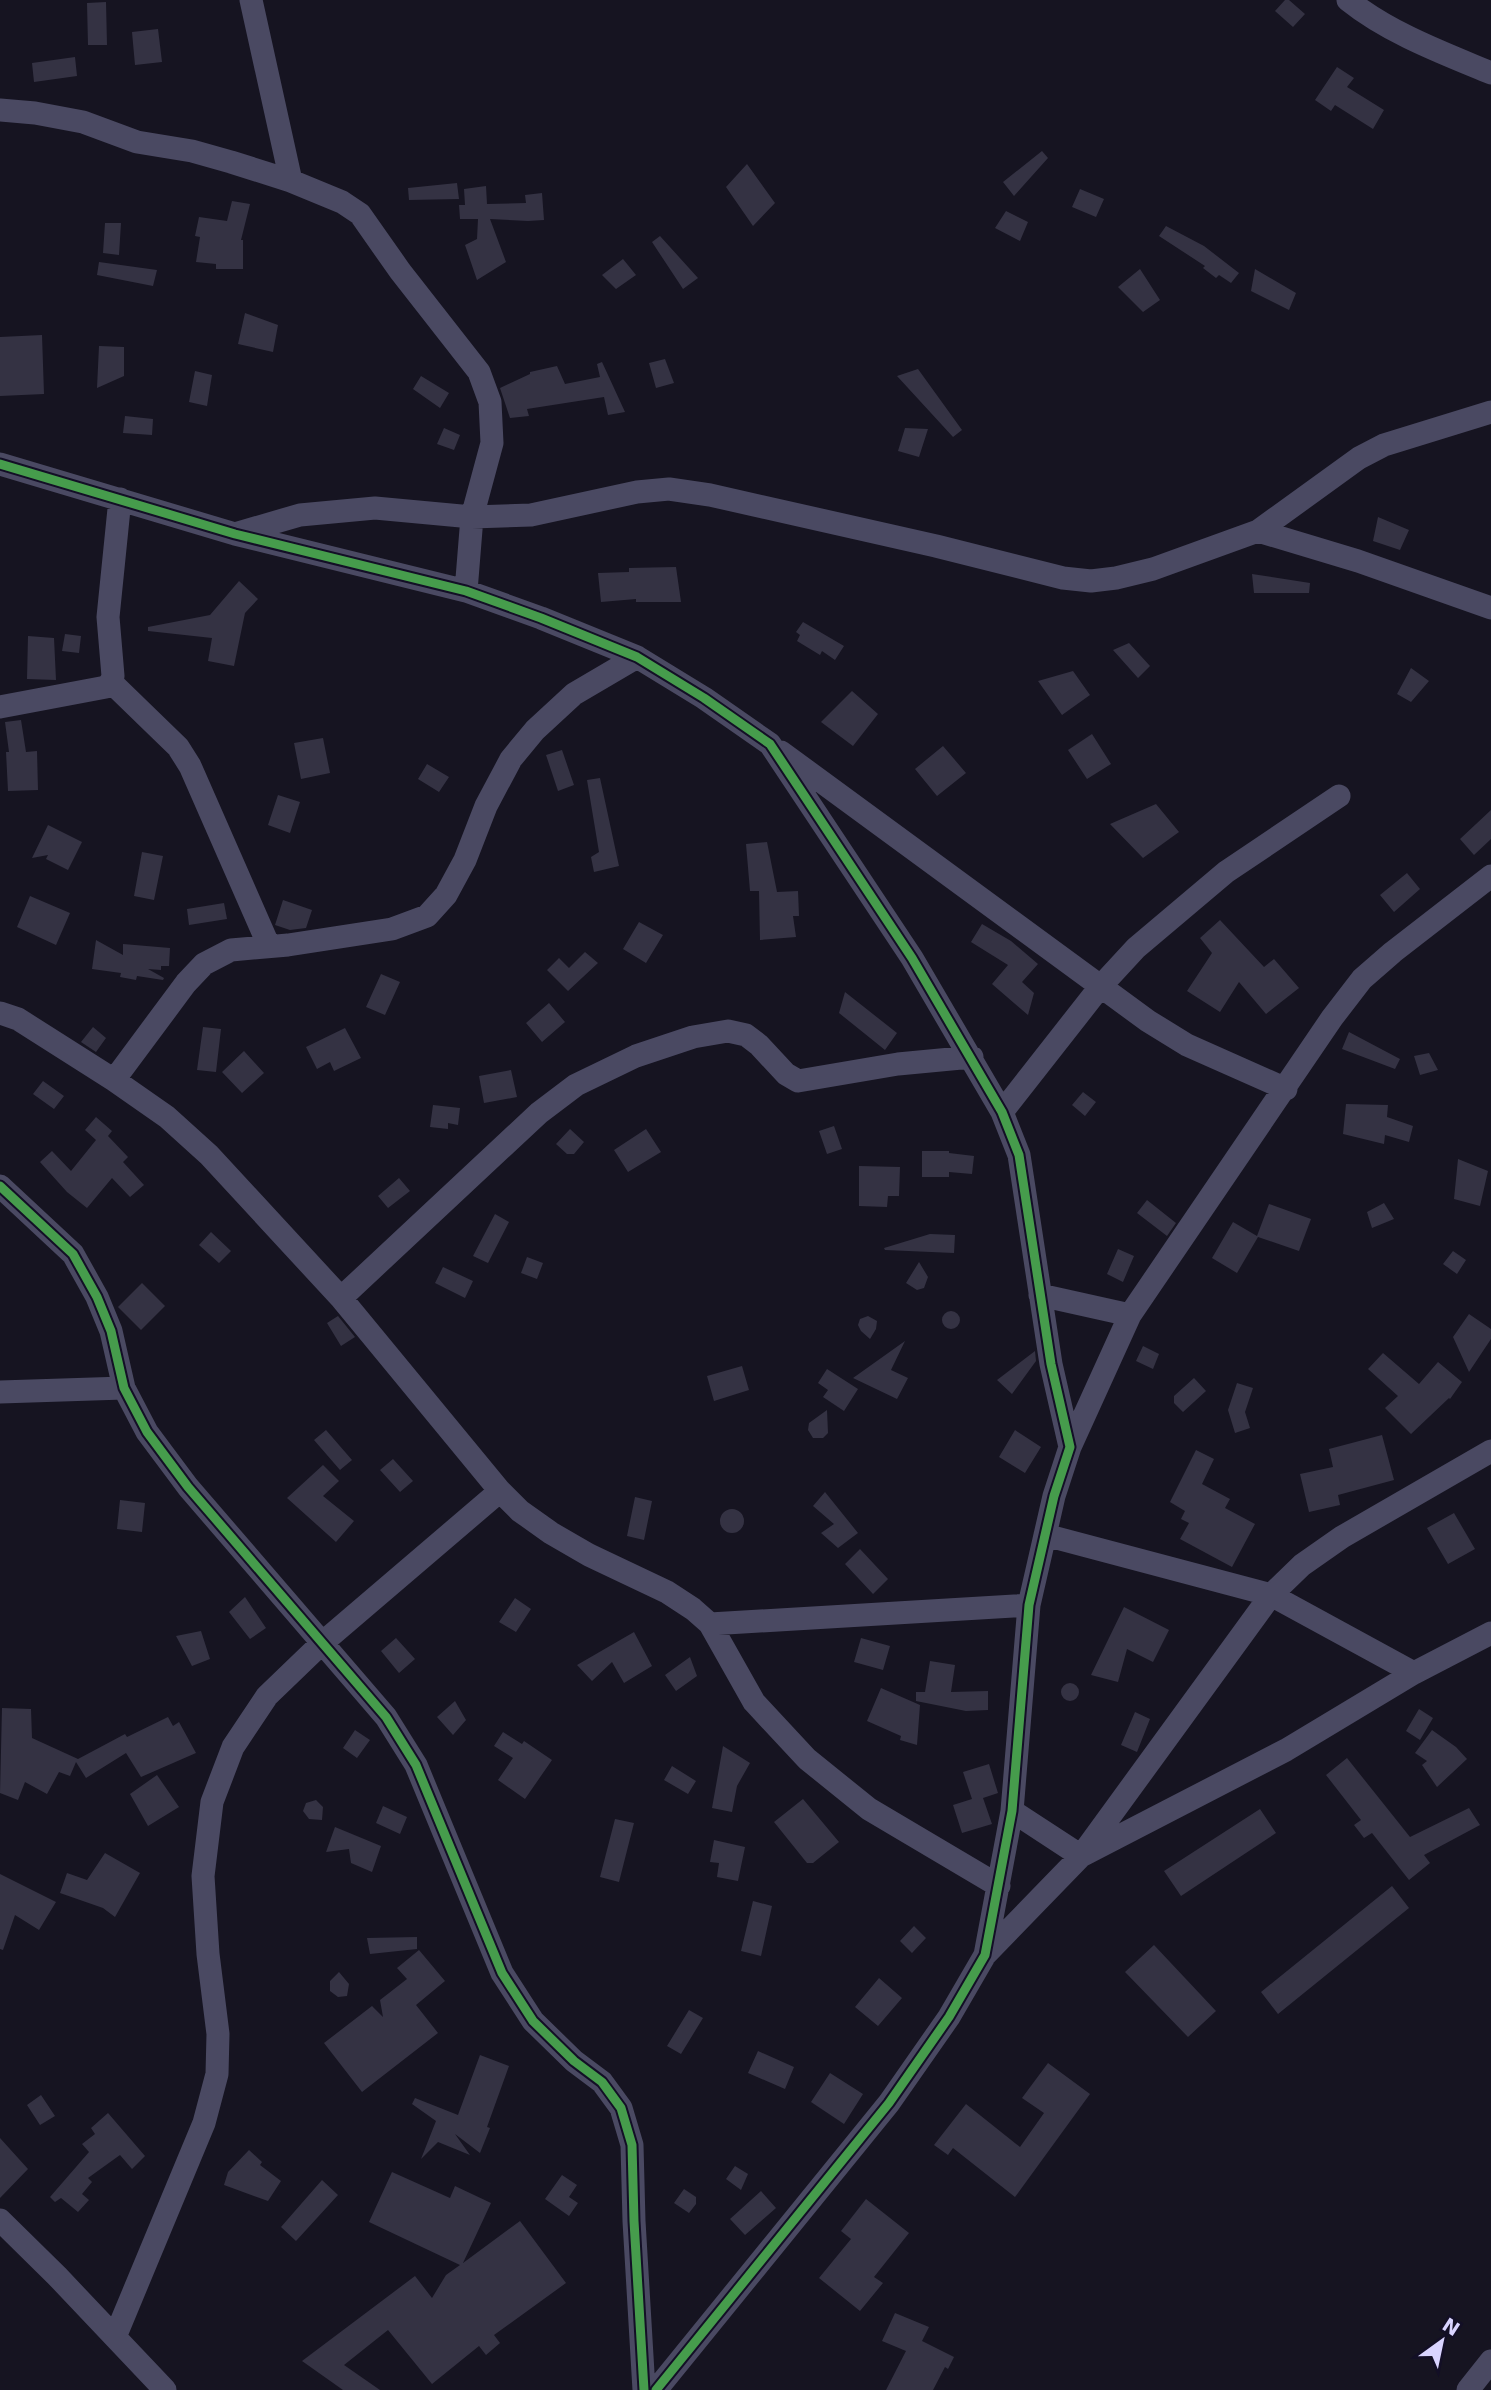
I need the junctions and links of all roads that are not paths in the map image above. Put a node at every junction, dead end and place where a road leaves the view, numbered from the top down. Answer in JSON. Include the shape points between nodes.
{"nodes":[{"id":1,"x":251,"y":0,"type":"edge"},
{"id":2,"x":1348,"y":0,"type":"edge"},
{"id":3,"x":1491,"y":73,"type":"edge"},
{"id":4,"x":0,"y":110,"type":"edge"},
{"id":5,"x":291,"y":181,"type":"junction"},
{"id":6,"x":1491,"y":412,"type":"edge"},
{"id":7,"x":0,"y":464,"type":"edge"},
{"id":8,"x":120,"y":499,"type":"junction"},
{"id":9,"x":472,"y":517,"type":"junction"},
{"id":10,"x":1258,"y":531,"type":"junction"},
{"id":11,"x":235,"y":534,"type":"junction"},
{"id":12,"x":466,"y":591,"type":"junction"},
{"id":13,"x":1491,"y":608,"type":"edge"},
{"id":14,"x":636,"y":657,"type":"junction"},
{"id":15,"x":111,"y":682,"type":"junction"},
{"id":16,"x":0,"y":707,"type":"edge"},
{"id":17,"x":770,"y":744,"type":"junction"},
{"id":18,"x":1339,"y":796,"type":"dead end"},
{"id":19,"x":1491,"y":876,"type":"edge"},
{"id":20,"x":269,"y":946,"type":"junction"},
{"id":21,"x":1100,"y":988,"type":"junction"},
{"id":22,"x":0,"y":1013,"type":"edge"},
{"id":23,"x":972,"y":1057,"type":"junction"},
{"id":24,"x":114,"y":1080,"type":"junction"},
{"id":25,"x":1286,"y":1089,"type":"junction"},
{"id":26,"x":1002,"y":1112,"type":"junction"},
{"id":27,"x":0,"y":1186,"type":"edge"},
{"id":28,"x":1040,"y":1295,"type":"junction"},
{"id":29,"x":341,"y":1298,"type":"junction"},
{"id":30,"x":1130,"y":1315,"type":"junction"},
{"id":31,"x":124,"y":1388,"type":"junction"},
{"id":32,"x":0,"y":1392,"type":"edge"},
{"id":33,"x":1070,"y":1447,"type":"junction"},
{"id":34,"x":1491,"y":1451,"type":"edge"},
{"id":35,"x":500,"y":1491,"type":"junction"},
{"id":36,"x":1045,"y":1535,"type":"junction"},
{"id":37,"x":1271,"y":1595,"type":"junction"},
{"id":38,"x":1029,"y":1605,"type":"junction"},
{"id":39,"x":710,"y":1624,"type":"junction"},
{"id":40,"x":1491,"y":1633,"type":"edge"},
{"id":41,"x":321,"y":1644,"type":"junction"},
{"id":42,"x":1413,"y":1673,"type":"junction"},
{"id":43,"x":1012,"y":1811,"type":"junction"},
{"id":44,"x":1081,"y":1856,"type":"junction"},
{"id":45,"x":999,"y":1886,"type":"junction"},
{"id":46,"x":985,"y":1955,"type":"junction"},
{"id":47,"x":0,"y":2220,"type":"edge"},
{"id":48,"x":115,"y":2337,"type":"junction"},
{"id":49,"x":1491,"y":2361,"type":"edge"},
{"id":50,"x":165,"y":2390,"type":"edge"},
{"id":51,"x":644,"y":2390,"type":"edge"},
{"id":52,"x":656,"y":2390,"type":"edge"},
{"id":53,"x":1468,"y":2390,"type":"edge"}],
"edges":[{"from":1,"to":5,"type":"street"},
{"from":2,"to":3,"type":"street","via":[[1420,43]]},
{"from":4,"to":5,"type":"street","via":[[83,122],[137,142],[192,152]]},
{"from":5,"to":9,"type":"street","via":[[360,214],[479,372],[490,402],[492,443]]},
{"from":6,"to":10,"type":"street","via":[[1384,445]]},
{"from":7,"to":8,"type":"street"},
{"from":8,"to":11,"type":"street"},
{"from":8,"to":15,"type":"street","via":[[108,617]]},
{"from":9,"to":10,"type":"street","via":[[531,514],[669,489],[1091,581],[1153,569]]},
{"from":9,"to":11,"type":"street","via":[[375,508],[300,515]]},
{"from":9,"to":12,"type":"street"},
{"from":10,"to":13,"type":"street"},
{"from":11,"to":12,"type":"street"},
{"from":12,"to":14,"type":"street"},
{"from":14,"to":17,"type":"street"},
{"from":14,"to":20,"type":"street","via":[[574,694],[535,730],[511,760],[486,806],[446,895],[427,916],[391,929]]},
{"from":15,"to":16,"type":"street","via":[[106,687]]},
{"from":15,"to":20,"type":"street","via":[[178,747],[190,766]]},
{"from":17,"to":21,"type":"street"},
{"from":17,"to":23,"type":"street"},
{"from":18,"to":21,"type":"street","via":[[1226,872],[1136,948]]},
{"from":19,"to":25,"type":"street","via":[[1362,979]]},
{"from":20,"to":24,"type":"street","via":[[231,950],[204,964]]},
{"from":21,"to":25,"type":"street","via":[[1187,1045]]},
{"from":21,"to":26,"type":"street"},
{"from":22,"to":24,"type":"street","via":[[18,1019]]},
{"from":23,"to":26,"type":"street"},
{"from":23,"to":29,"type":"street","via":[[798,1081],[746,1035],[727,1031],[636,1056],[576,1086],[539,1113]]},
{"from":24,"to":29,"type":"street","via":[[209,1155]]},
{"from":25,"to":30,"type":"street"},
{"from":26,"to":28,"type":"street","via":[[1019,1155]]},
{"from":27,"to":31,"type":"street","via":[[73,1254],[111,1331]]},
{"from":28,"to":30,"type":"street"},
{"from":28,"to":33,"type":"street"},
{"from":29,"to":35,"type":"street"},
{"from":30,"to":33,"type":"street"},
{"from":31,"to":32,"type":"street"},
{"from":31,"to":41,"type":"street","via":[[147,1432],[188,1487]]},
{"from":33,"to":36,"type":"street"},
{"from":34,"to":37,"type":"street","via":[[1342,1537],[1302,1565]]},
{"from":35,"to":39,"type":"street","via":[[551,1533],[667,1592]]},
{"from":35,"to":41,"type":"street"},
{"from":36,"to":37,"type":"street"},
{"from":36,"to":38,"type":"street"},
{"from":37,"to":42,"type":"street"},
{"from":37,"to":44,"type":"street"},
{"from":38,"to":39,"type":"street"},
{"from":38,"to":43,"type":"street"},
{"from":39,"to":45,"type":"street","via":[[754,1702],[807,1759],[869,1810]]},
{"from":40,"to":42,"type":"street"},
{"from":41,"to":48,"type":"street","via":[[267,1696],[233,1747],[212,1802],[203,1875],[218,2034],[217,2074],[204,2123]]},
{"from":41,"to":51,"type":"street","via":[[386,1717],[416,1765],[502,1973],[525,2009],[574,2061],[602,2082],[621,2108],[632,2145]]},
{"from":42,"to":44,"type":"street","via":[[1286,1750]]},
{"from":43,"to":44,"type":"street"},
{"from":43,"to":45,"type":"street"},
{"from":44,"to":46,"type":"street"},
{"from":45,"to":46,"type":"street"},
{"from":46,"to":52,"type":"street","via":[[949,2017],[888,2103]]},
{"from":47,"to":48,"type":"street"},
{"from":48,"to":50,"type":"street"},
{"from":49,"to":53,"type":"street"}]}
